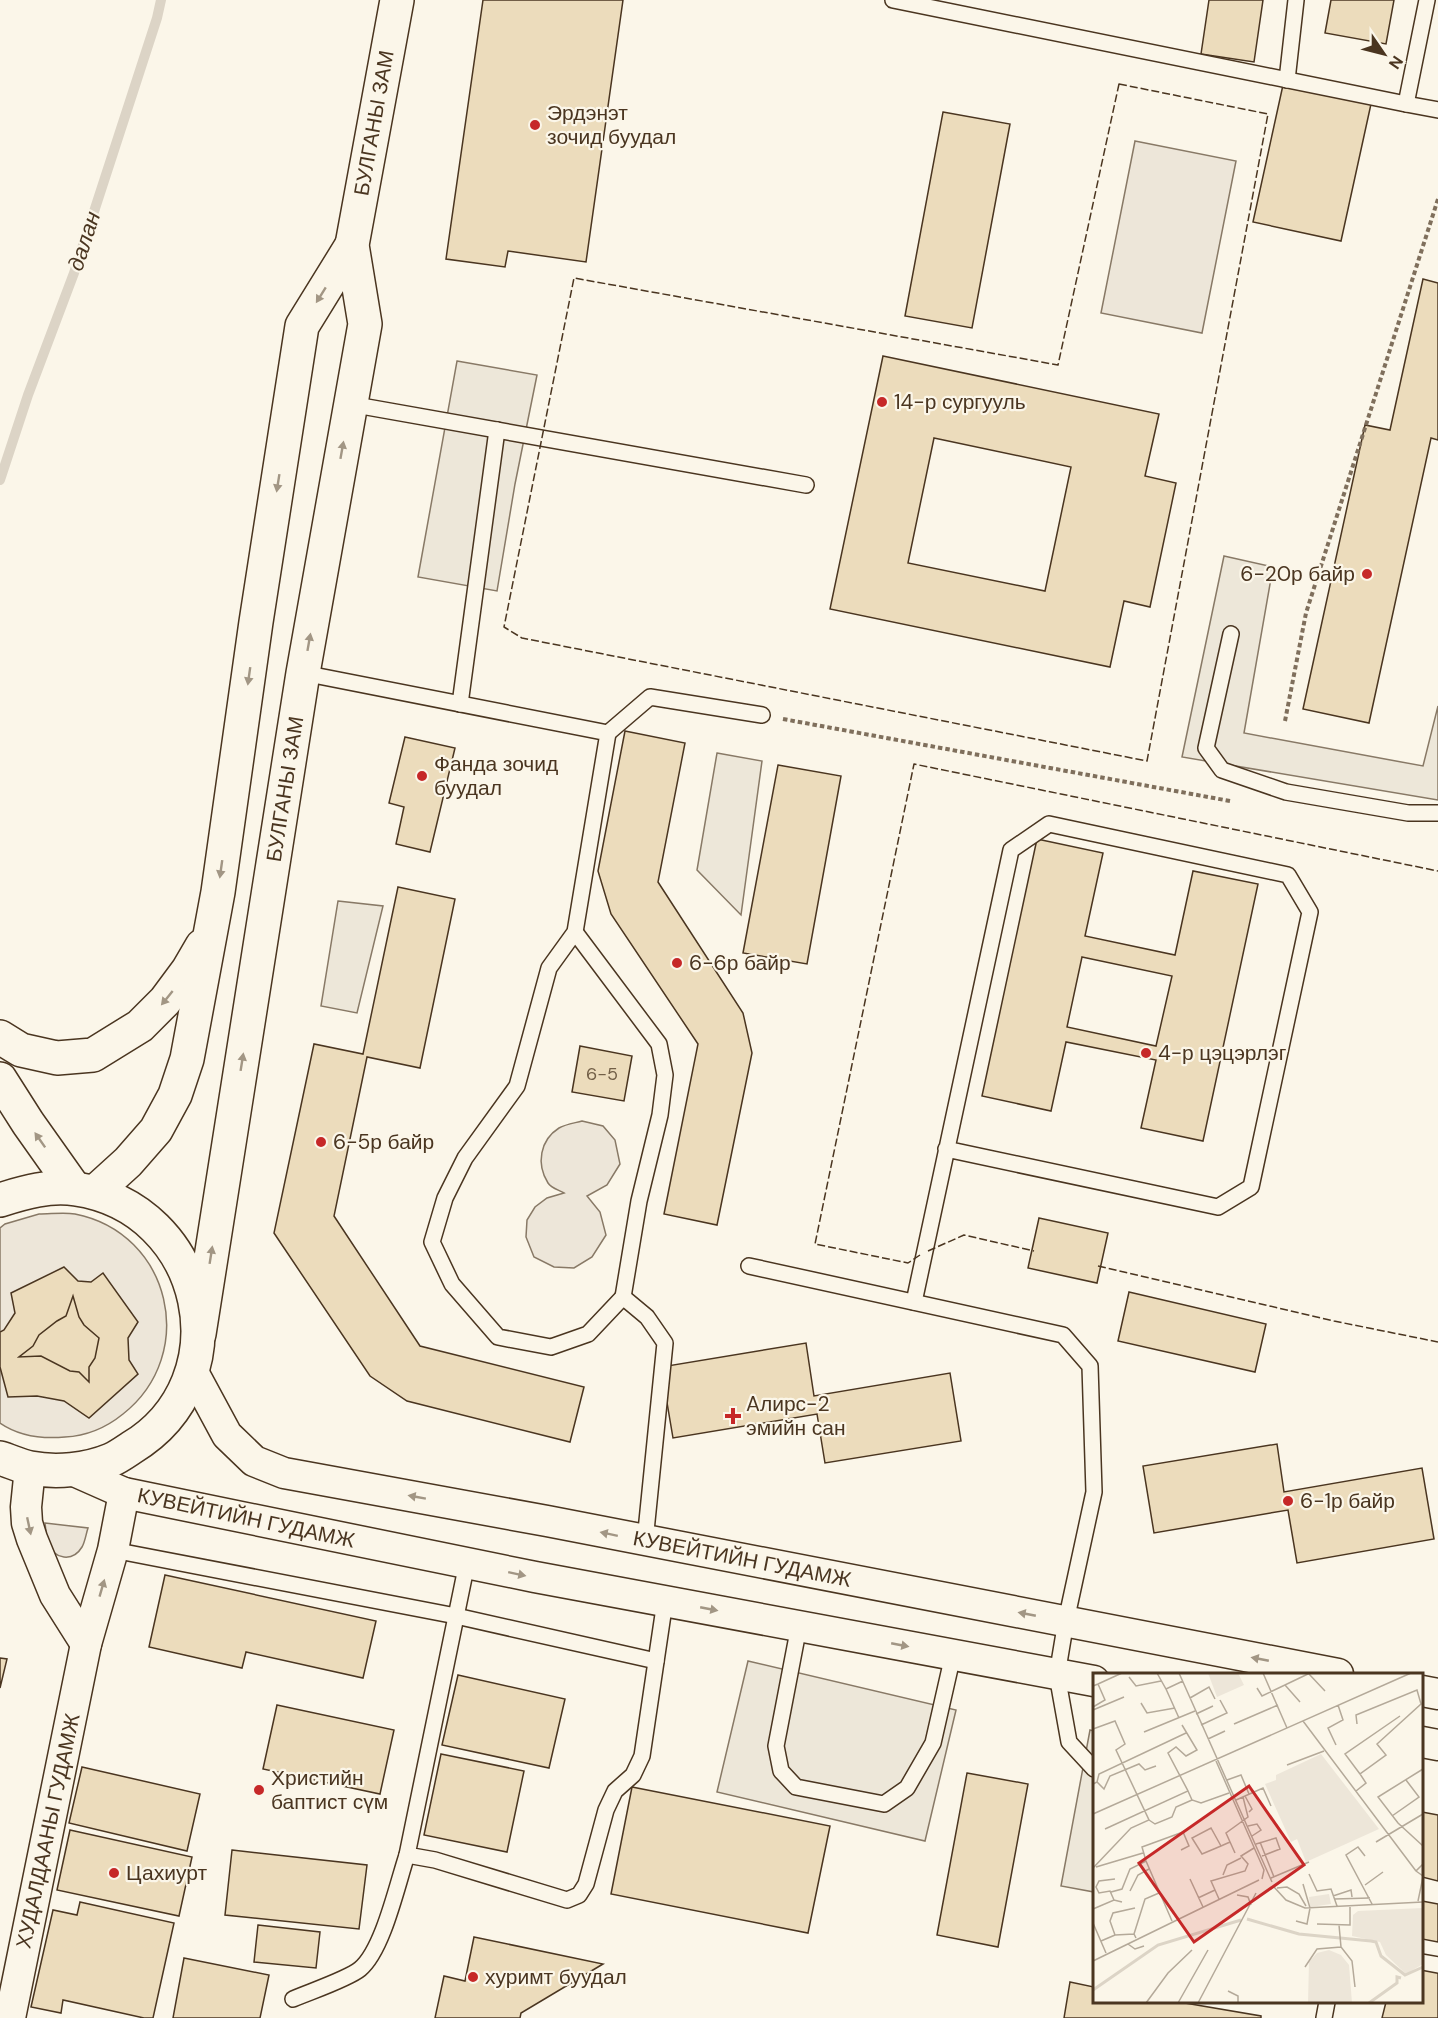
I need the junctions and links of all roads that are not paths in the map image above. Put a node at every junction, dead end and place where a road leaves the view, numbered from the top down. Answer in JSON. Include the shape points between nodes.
{"nodes":[{"id":1,"x":397,"y":0,"type":"edge"},
{"id":2,"x":1296,"y":0,"type":"edge"},
{"id":3,"x":1427,"y":0,"type":"edge"},
{"id":4,"x":901,"y":1,"type":"edge"},
{"id":5,"x":1287,"y":80,"type":"junction"},
{"id":6,"x":1406,"y":104,"type":"junction"},
{"id":7,"x":1438,"y":110,"type":"edge"},
{"id":8,"x":352,"y":245,"type":"junction"},
{"id":9,"x":350,"y":404,"type":"junction"},
{"id":10,"x":497,"y":430,"type":"junction"},
{"id":11,"x":806,"y":485,"type":"dead end"},
{"id":12,"x":1231,"y":634,"type":"dead end"},
{"id":13,"x":303,"y":673,"type":"junction"},
{"id":14,"x":460,"y":704,"type":"junction"},
{"id":15,"x":762,"y":715,"type":"road end"},
{"id":16,"x":608,"y":733,"type":"junction"},
{"id":17,"x":1438,"y":813,"type":"edge"},
{"id":18,"x":210,"y":931,"type":"junction"},
{"id":19,"x":575,"y":932,"type":"junction"},
{"id":20,"x":0,"y":1037,"type":"edge"},
{"id":21,"x":0,"y":1079,"type":"edge"},
{"id":22,"x":946,"y":1149,"type":"junction"},
{"id":23,"x":84,"y":1190,"type":"junction"},
{"id":24,"x":0,"y":1200,"type":"edge"},
{"id":25,"x":749,"y":1266,"type":"dead end"},
{"id":26,"x":623,"y":1297,"type":"junction"},
{"id":27,"x":914,"y":1302,"type":"junction"},
{"id":28,"x":199,"y":1334,"type":"junction"},
{"id":29,"x":193,"y":1372,"type":"junction"},
{"id":30,"x":0,"y":1458,"type":"edge"},
{"id":31,"x":30,"y":1468,"type":"junction"},
{"id":32,"x":72,"y":1470,"type":"junction"},
{"id":33,"x":124,"y":1492,"type":"junction"},
{"id":34,"x":645,"y":1541,"type":"junction"},
{"id":35,"x":113,"y":1550,"type":"junction"},
{"id":36,"x":467,"y":1563,"type":"junction"},
{"id":37,"x":665,"y":1601,"type":"junction"},
{"id":38,"x":456,"y":1616,"type":"junction"},
{"id":39,"x":1066,"y":1621,"type":"junction"},
{"id":40,"x":799,"y":1626,"type":"junction"},
{"id":41,"x":86,"y":1644,"type":"junction"},
{"id":42,"x":953,"y":1655,"type":"junction"},
{"id":43,"x":656,"y":1661,"type":"junction"},
{"id":44,"x":1333,"y":1673,"type":"edge"},
{"id":45,"x":1057,"y":1675,"type":"junction"},
{"id":46,"x":1093,"y":1682,"type":"edge"},
{"id":47,"x":1423,"y":1691,"type":"edge"},
{"id":48,"x":1438,"y":1694,"type":"edge"},
{"id":49,"x":1423,"y":1742,"type":"edge"},
{"id":50,"x":1438,"y":1746,"type":"edge"},
{"id":51,"x":1093,"y":1767,"type":"edge"},
{"id":52,"x":407,"y":1855,"type":"junction"},
{"id":53,"x":1423,"y":1962,"type":"edge"},
{"id":54,"x":1438,"y":1965,"type":"edge"},
{"id":55,"x":293,"y":1999,"type":"dead end"},
{"id":56,"x":1327,"y":2003,"type":"edge"},
{"id":57,"x":10,"y":2018,"type":"edge"},
{"id":58,"x":1324,"y":2018,"type":"edge"}],
"edges":[{"from":1,"to":8,"type":"main road","name":"БУЛГАНЫ ЗАМ"},
{"from":2,"to":5,"type":"lane"},
{"from":3,"to":6,"type":"lane"},
{"from":4,"to":5,"type":"lane"},
{"from":5,"to":6,"type":"lane"},
{"from":6,"to":7,"type":"lane"},
{"from":8,"to":9,"type":"main road","name":"БУЛГАНЫ ЗАМ","via":[[365,324]]},
{"from":8,"to":18,"type":"main road","name":"БУЛГАНЫ ЗАМ","one_way":true,"via":[[302,326]]},
{"from":9,"to":10,"type":"lane"},
{"from":13,"to":9,"type":"main road","name":"БУЛГАНЫ ЗАМ","one_way":true},
{"from":10,"to":11,"type":"lane"},
{"from":10,"to":14,"type":"lane"},
{"from":12,"to":17,"type":"lane","via":[[1206,747],[1222,770],[1286,792],[1408,813]]},
{"from":13,"to":14,"type":"lane"},
{"from":28,"to":13,"type":"main road","name":"БУЛГАНЫ ЗАМ","one_way":true},
{"from":14,"to":16,"type":"lane"},
{"from":15,"to":16,"type":"lane","via":[[650,697]]},
{"from":16,"to":19,"type":"lane"},
{"from":18,"to":20,"type":"main road","one_way":true,"via":[[165,1001],[140,1026],[93,1055],[57,1058],[21,1050]]},
{"from":18,"to":23,"type":"main road","name":"БУЛГАНЫ ЗАМ","via":[[187,1059],[175,1095],[156,1130],[128,1162]]},
{"from":19,"to":26,"type":"lane","via":[[659,1044],[664,1076],[660,1115],[639,1201]]},
{"from":19,"to":26,"type":"lane","via":[[549,968],[517,1086],[465,1158],[445,1198],[432,1242],[452,1284],[498,1337],[551,1347],[588,1334]]},
{"from":23,"to":21,"type":"main road","one_way":true,"via":[[28,1123]]},
{"from":22,"to":22,"type":"lane","via":[[1218,1207],[1251,1187],[1311,912],[1288,875],[1049,824],[1011,850]]},
{"from":22,"to":27,"type":"lane"},
{"from":23,"to":24,"type":"main road","via":[[35,1189]]},
{"from":23,"to":28,"type":"main road","via":[[130,1207],[159,1230],[182,1261],[195,1296]]},
{"from":25,"to":27,"type":"lane"},
{"from":26,"to":34,"type":"lane","via":[[647,1317],[665,1343]]},
{"from":27,"to":39,"type":"lane","via":[[1063,1335],[1090,1366],[1094,1492]]},
{"from":28,"to":29,"type":"main road"},
{"from":29,"to":32,"type":"main road","via":[[174,1409],[147,1439],[112,1460]]},
{"from":34,"to":29,"type":"street","name":"КУВЕЙТИЙН ГУДАМЖ","one_way":true,"via":[[284,1473],[254,1461],[227,1435]]},
{"from":30,"to":31,"type":"main road"},
{"from":31,"to":32,"type":"main road"},
{"from":31,"to":41,"type":"street","one_way":true,"via":[[26,1507],[32,1539],[56,1595]]},
{"from":32,"to":33,"type":"street","name":"КУВЕЙТИЙН ГУДАМЖ"},
{"from":33,"to":35,"type":"street","name":"ХУДАЛДААНЫ ГУДАМЖ"},
{"from":33,"to":36,"type":"street","name":"КУВЕЙТИЙН ГУДАМЖ"},
{"from":39,"to":34,"type":"street","name":"КУВЕЙТИЙН ГУДАМЖ","one_way":true},
{"from":35,"to":38,"type":"lane"},
{"from":41,"to":35,"type":"street","name":"ХУДАЛДААНЫ ГУДАМЖ","one_way":true},
{"from":36,"to":37,"type":"street","name":"КУВЕЙТИЙН ГУДАМЖ","one_way":true},
{"from":36,"to":38,"type":"lane"},
{"from":37,"to":40,"type":"street","name":"КУВЕЙТИЙН ГУДАМЖ","one_way":true},
{"from":37,"to":43,"type":"lane"},
{"from":38,"to":43,"type":"lane"},
{"from":38,"to":52,"type":"lane"},
{"from":44,"to":39,"type":"street","name":"КУВЕЙТИЙН ГУДАМЖ","one_way":true},
{"from":39,"to":45,"type":"lane"},
{"from":40,"to":42,"type":"street","name":"КУВЕЙТИЙН ГУДАМЖ","one_way":true},
{"from":40,"to":42,"type":"lane","via":[[776,1746],[781,1771],[796,1787],[884,1804],[907,1788],[933,1743]]},
{"from":41,"to":57,"type":"street","name":"ХУДАЛДААНЫ ГУДАМЖ"},
{"from":42,"to":45,"type":"street","name":"КУВЕЙТИЙН ГУДАМЖ"},
{"from":43,"to":52,"type":"lane","via":[[642,1756],[633,1775],[615,1791],[606,1810],[586,1884],[579,1895],[567,1900]]},
{"from":45,"to":46,"type":"street","name":"КУВЕЙТИЙН ГУДАМЖ"},
{"from":45,"to":51,"type":"lane","via":[[1070,1742]]},
{"from":47,"to":48,"type":"street"},
{"from":49,"to":50,"type":"street"},
{"from":52,"to":55,"type":"lane","via":[[369,1960],[358,1971]]},
{"from":53,"to":54,"type":"lane"},
{"from":56,"to":58,"type":"lane"}]}
